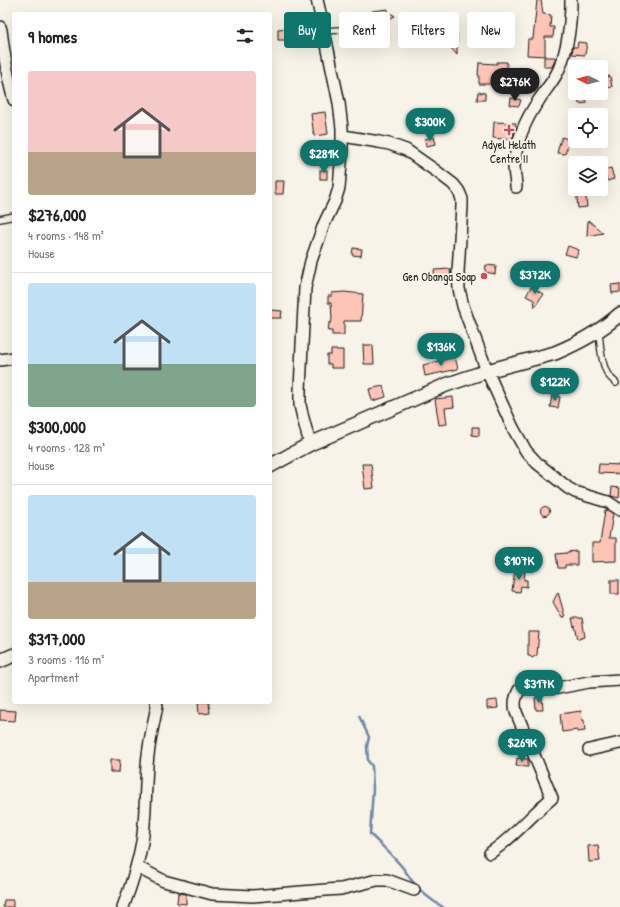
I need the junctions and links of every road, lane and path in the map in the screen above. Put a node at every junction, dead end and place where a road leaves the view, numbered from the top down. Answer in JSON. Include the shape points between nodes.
{"nodes":[{"id":1,"x":317,"y":0,"type":"edge"},
{"id":2,"x":571,"y":0,"type":"edge"},
{"id":3,"x":320,"y":12,"type":"edge"},
{"id":4,"x":0,"y":27,"type":"edge"},
{"id":5,"x":328,"y":48,"type":"edge"},
{"id":6,"x":12,"y":93,"type":"edge"},
{"id":7,"x":342,"y":136,"type":"junction"},
{"id":8,"x":516,"y":187,"type":"dead end"},
{"id":9,"x":12,"y":216,"type":"edge"},
{"id":10,"x":0,"y":219,"type":"edge"},
{"id":11,"x":620,"y":314,"type":"edge"},
{"id":12,"x":599,"y":330,"type":"junction"},
{"id":13,"x":12,"y":358,"type":"edge"},
{"id":14,"x":0,"y":360,"type":"edge"},
{"id":15,"x":486,"y":371,"type":"junction"},
{"id":16,"x":616,"y":384,"type":"dead end"},
{"id":17,"x":310,"y":444,"type":"junction"},
{"id":18,"x":272,"y":465,"type":"edge"},
{"id":19,"x":620,"y":510,"type":"edge"},
{"id":20,"x":12,"y":656,"type":"edge"},
{"id":21,"x":0,"y":661,"type":"edge"},
{"id":22,"x":620,"y":680,"type":"edge"},
{"id":23,"x":156,"y":704,"type":"edge"},
{"id":24,"x":620,"y":743,"type":"edge"},
{"id":25,"x":589,"y":750,"type":"dead end"},
{"id":26,"x":490,"y":853,"type":"dead end"},
{"id":27,"x":137,"y":867,"type":"junction"},
{"id":28,"x":414,"y":890,"type":"dead end"},
{"id":29,"x":123,"y":907,"type":"edge"}],
"edges":[{"from":1,"to":3,"type":"street"},
{"from":2,"to":8,"type":"street","via":[[568,39],[559,70],[527,120],[520,137],[514,167]]},
{"from":4,"to":6,"type":"street"},
{"from":5,"to":7,"type":"street","via":[[339,103]]},
{"from":7,"to":15,"type":"street","via":[[379,142],[406,150],[458,190],[462,199],[459,288]]},
{"from":7,"to":17,"type":"street","via":[[338,194],[311,261],[305,288],[300,405]]},
{"from":9,"to":10,"type":"lane"},
{"from":11,"to":12,"type":"street"},
{"from":12,"to":15,"type":"street","via":[[555,352]]},
{"from":12,"to":16,"type":"lane","via":[[605,369]]},
{"from":13,"to":14,"type":"street"},
{"from":15,"to":17,"type":"street","via":[[446,385]]},
{"from":15,"to":19,"type":"street","via":[[513,428],[526,451],[537,463],[575,492],[608,502]]},
{"from":17,"to":18,"type":"street"},
{"from":20,"to":21,"type":"street"},
{"from":22,"to":26,"type":"street","via":[[519,690],[514,706],[552,798]]},
{"from":23,"to":27,"type":"street","via":[[150,739],[143,834]]},
{"from":24,"to":25,"type":"street"},
{"from":27,"to":28,"type":"street","via":[[164,881],[212,894],[253,896],[340,889],[377,880],[386,880]]},
{"from":27,"to":29,"type":"street"}]}
